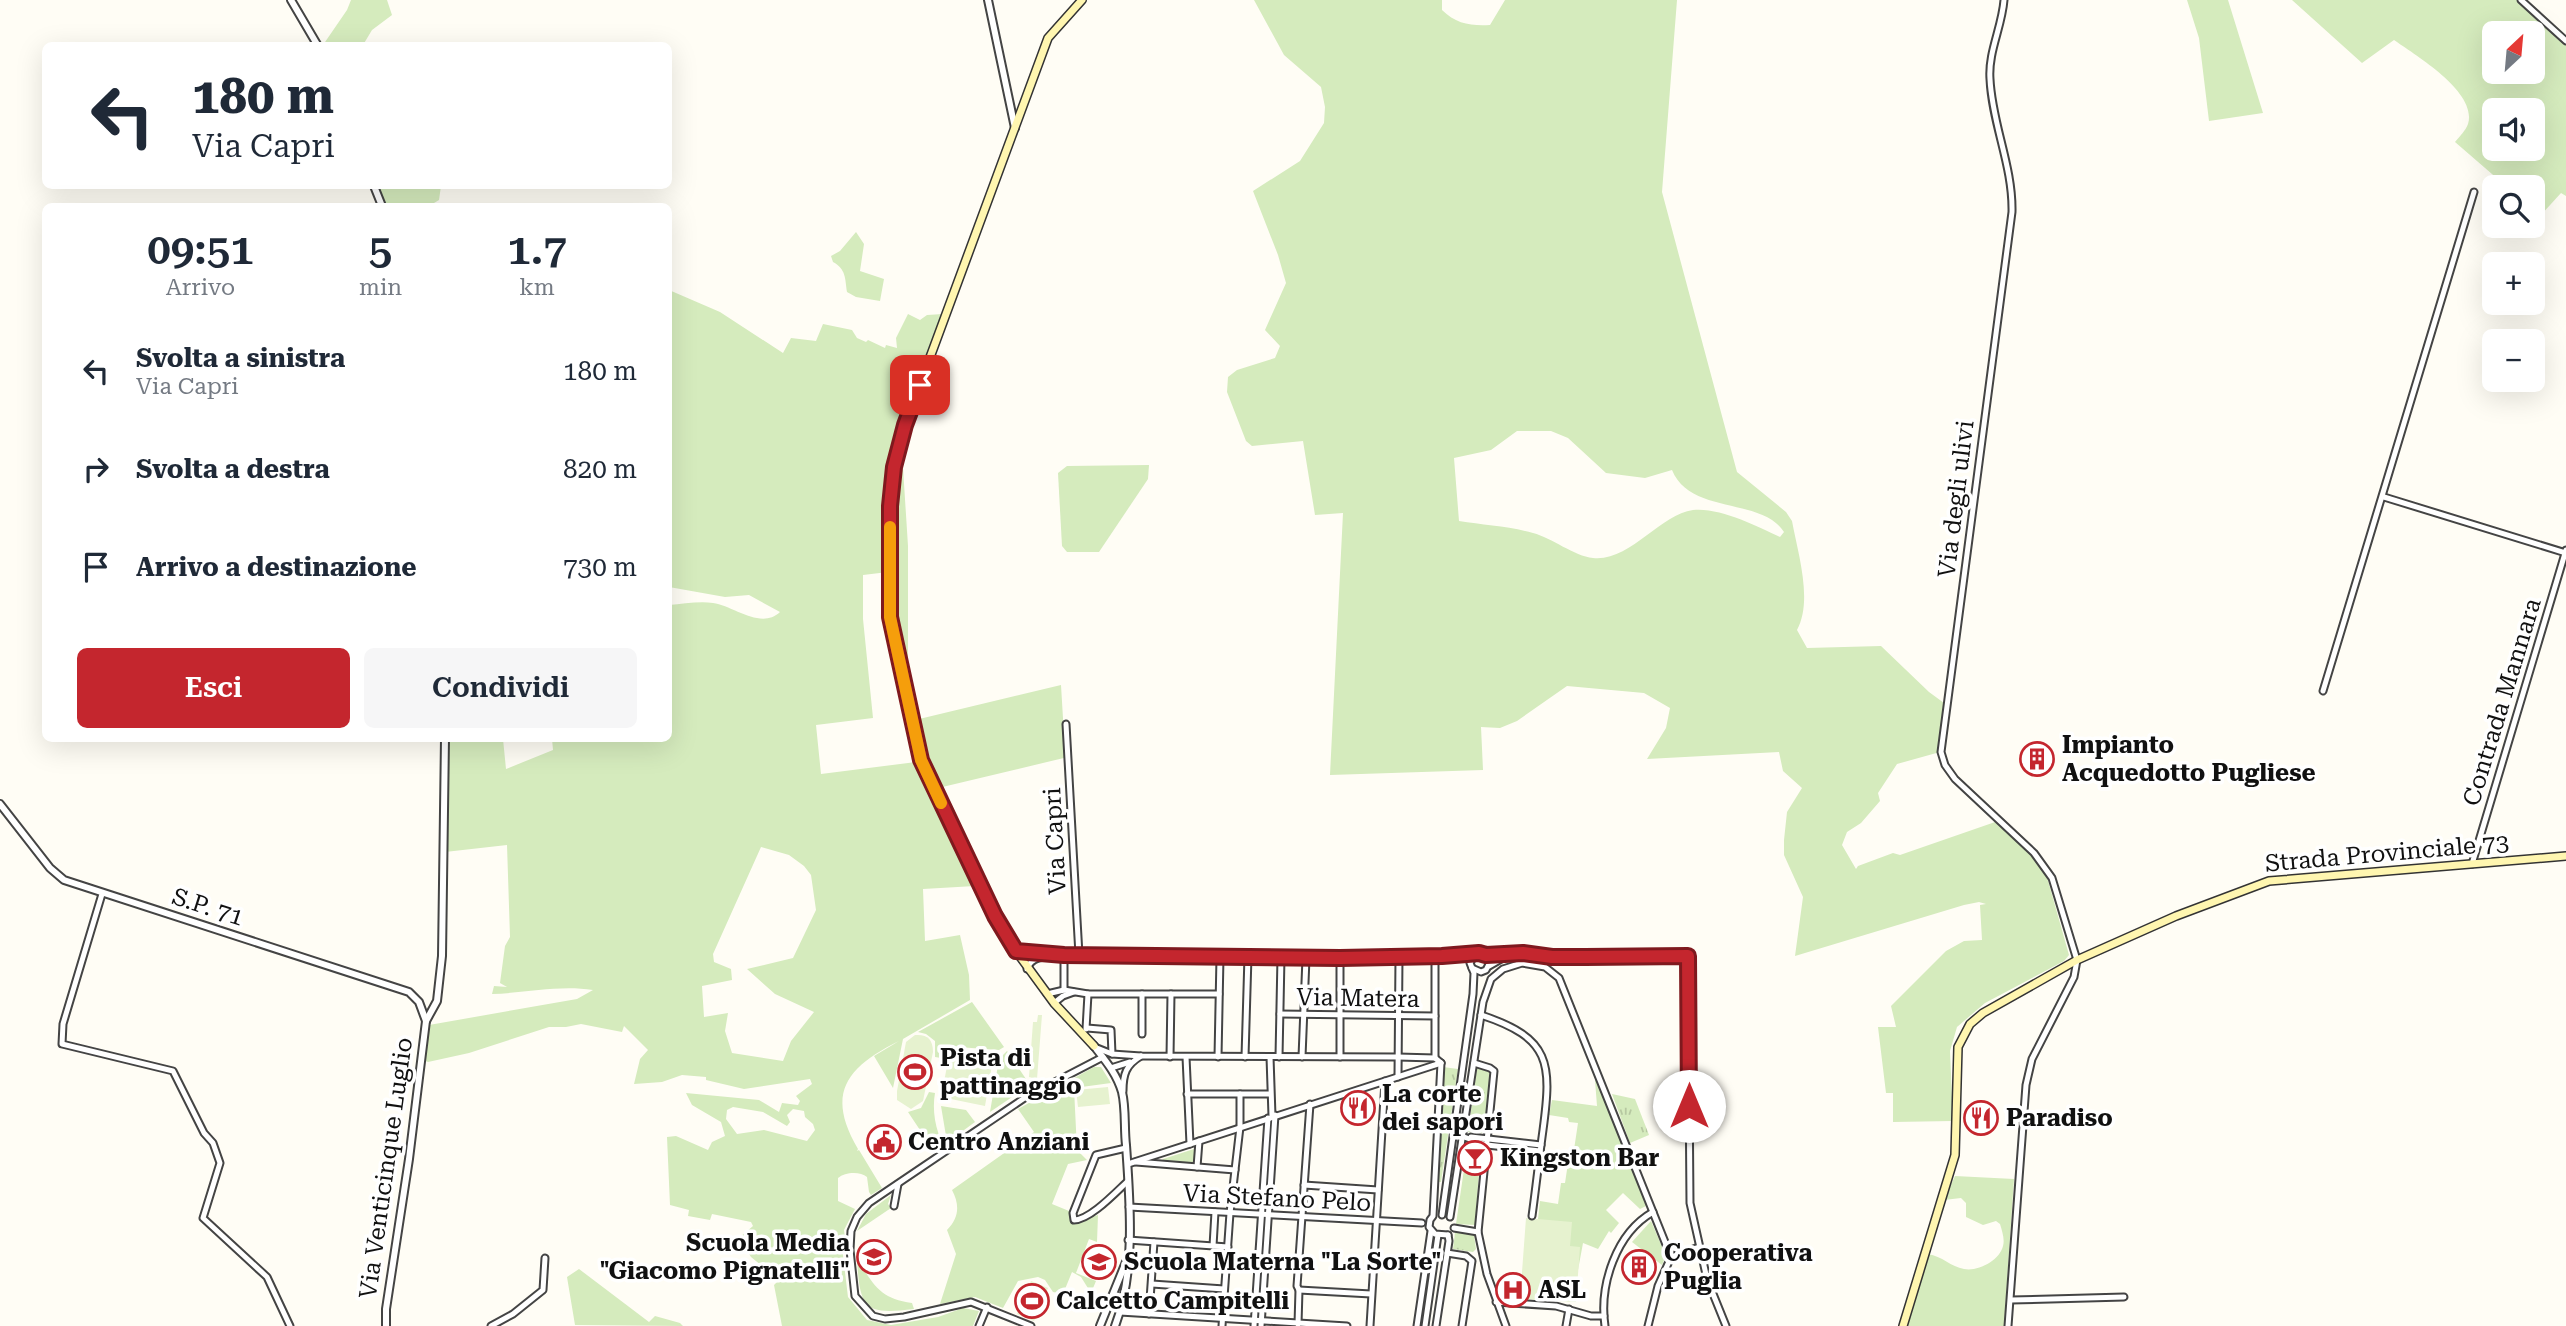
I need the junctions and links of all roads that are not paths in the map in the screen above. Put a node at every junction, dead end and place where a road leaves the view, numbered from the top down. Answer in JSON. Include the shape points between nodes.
{"nodes":[{"id":1,"x":291,"y":0,"type":"edge"},
{"id":2,"x":988,"y":0,"type":"edge"},
{"id":3,"x":1082,"y":0,"type":"edge"},
{"id":4,"x":2004,"y":0,"type":"edge"},
{"id":5,"x":2521,"y":0,"type":"edge"},
{"id":6,"x":2566,"y":41,"type":"edge"},
{"id":7,"x":316,"y":42,"type":"edge"},
{"id":8,"x":1015,"y":129,"type":"junction"},
{"id":9,"x":2474,"y":192,"type":"dead end"},
{"id":10,"x":2384,"y":497,"type":"junction"},
{"id":11,"x":2566,"y":552,"type":"edge"},
{"id":12,"x":2323,"y":691,"type":"dead end"},
{"id":13,"x":1066,"y":724,"type":"dead end"},
{"id":14,"x":445,"y":742,"type":"edge"},
{"id":15,"x":0,"y":804,"type":"edge"},
{"id":16,"x":2566,"y":856,"type":"edge"},
{"id":17,"x":2472,"y":864,"type":"junction"},
{"id":18,"x":102,"y":894,"type":"junction"},
{"id":19,"x":1016,"y":951,"type":"junction"},
{"id":20,"x":1475,"y":954,"type":"junction"},
{"id":21,"x":1511,"y":954,"type":"junction"},
{"id":22,"x":1061,"y":955,"type":"junction"},
{"id":23,"x":1079,"y":955,"type":"junction"},
{"id":24,"x":1486,"y":955,"type":"junction"},
{"id":25,"x":1248,"y":956,"type":"junction"},
{"id":26,"x":1437,"y":956,"type":"junction"},
{"id":27,"x":1220,"y":957,"type":"junction"},
{"id":28,"x":1282,"y":957,"type":"junction"},
{"id":29,"x":1399,"y":957,"type":"junction"},
{"id":30,"x":1306,"y":958,"type":"junction"},
{"id":31,"x":1340,"y":958,"type":"junction"},
{"id":32,"x":2077,"y":960,"type":"junction"},
{"id":33,"x":1471,"y":965,"type":"junction"},
{"id":34,"x":1027,"y":969,"type":"junction"},
{"id":35,"x":1487,"y":969,"type":"junction"},
{"id":36,"x":1064,"y":990,"type":"junction"},
{"id":37,"x":1074,"y":992,"type":"junction"},
{"id":38,"x":1047,"y":994,"type":"junction"},
{"id":39,"x":1088,"y":994,"type":"junction"},
{"id":40,"x":1142,"y":994,"type":"junction"},
{"id":41,"x":1171,"y":994,"type":"junction"},
{"id":42,"x":1473,"y":994,"type":"junction"},
{"id":43,"x":1219,"y":995,"type":"junction"},
{"id":44,"x":1054,"y":1003,"type":"junction"},
{"id":45,"x":1280,"y":1014,"type":"junction"},
{"id":46,"x":1303,"y":1015,"type":"junction"},
{"id":47,"x":1340,"y":1015,"type":"junction"},
{"id":48,"x":1481,"y":1015,"type":"junction"},
{"id":49,"x":1399,"y":1016,"type":"junction"},
{"id":50,"x":1435,"y":1016,"type":"junction"},
{"id":51,"x":425,"y":1018,"type":"junction"},
{"id":52,"x":1084,"y":1030,"type":"junction"},
{"id":53,"x":1142,"y":1034,"type":"dead end"},
{"id":54,"x":1094,"y":1046,"type":"junction"},
{"id":55,"x":1112,"y":1054,"type":"junction"},
{"id":56,"x":1125,"y":1055,"type":"junction"},
{"id":57,"x":1141,"y":1056,"type":"junction"},
{"id":58,"x":1170,"y":1057,"type":"junction"},
{"id":59,"x":1186,"y":1057,"type":"junction"},
{"id":60,"x":1245,"y":1057,"type":"junction"},
{"id":61,"x":1270,"y":1057,"type":"junction"},
{"id":62,"x":1279,"y":1057,"type":"junction"},
{"id":63,"x":1302,"y":1057,"type":"junction"},
{"id":64,"x":1340,"y":1057,"type":"junction"},
{"id":65,"x":1398,"y":1057,"type":"junction"},
{"id":66,"x":1218,"y":1058,"type":"junction"},
{"id":67,"x":1435,"y":1058,"type":"junction"},
{"id":68,"x":1130,"y":1062,"type":"junction"},
{"id":69,"x":1107,"y":1063,"type":"junction"},
{"id":70,"x":1441,"y":1063,"type":"junction"},
{"id":71,"x":1474,"y":1063,"type":"junction"},
{"id":72,"x":1398,"y":1077,"type":"junction"},
{"id":73,"x":1385,"y":1081,"type":"junction"},
{"id":74,"x":1123,"y":1094,"type":"junction"},
{"id":75,"x":1187,"y":1094,"type":"junction"},
{"id":76,"x":1240,"y":1094,"type":"junction"},
{"id":77,"x":1270,"y":1094,"type":"junction"},
{"id":78,"x":1310,"y":1104,"type":"junction"},
{"id":79,"x":1272,"y":1116,"type":"junction"},
{"id":80,"x":1240,"y":1127,"type":"junction"},
{"id":81,"x":1464,"y":1137,"type":"junction"},
{"id":82,"x":1199,"y":1140,"type":"junction"},
{"id":83,"x":1487,"y":1141,"type":"junction"},
{"id":84,"x":1190,"y":1144,"type":"junction"},
{"id":85,"x":1126,"y":1148,"type":"junction"},
{"id":86,"x":1540,"y":1148,"type":"junction"},
{"id":87,"x":1131,"y":1163,"type":"junction"},
{"id":88,"x":1197,"y":1167,"type":"junction"},
{"id":89,"x":1235,"y":1170,"type":"junction"},
{"id":90,"x":1128,"y":1181,"type":"junction"},
{"id":91,"x":898,"y":1184,"type":"junction"},
{"id":92,"x":1304,"y":1185,"type":"junction"},
{"id":93,"x":1378,"y":1189,"type":"junction"},
{"id":94,"x":894,"y":1206,"type":"dead end"},
{"id":95,"x":1129,"y":1208,"type":"junction"},
{"id":96,"x":1215,"y":1212,"type":"junction"},
{"id":97,"x":1653,"y":1212,"type":"junction"},
{"id":98,"x":1230,"y":1213,"type":"junction"},
{"id":99,"x":1265,"y":1214,"type":"junction"},
{"id":100,"x":1442,"y":1215,"type":"junction"},
{"id":101,"x":1302,"y":1216,"type":"junction"},
{"id":102,"x":1532,"y":1216,"type":"dead end"},
{"id":103,"x":1450,"y":1217,"type":"junction"},
{"id":104,"x":1376,"y":1220,"type":"junction"},
{"id":105,"x":1431,"y":1224,"type":"junction"},
{"id":106,"x":1454,"y":1228,"type":"junction"},
{"id":107,"x":1478,"y":1232,"type":"junction"},
{"id":108,"x":1438,"y":1235,"type":"junction"},
{"id":109,"x":1448,"y":1235,"type":"junction"},
{"id":110,"x":1128,"y":1240,"type":"junction"},
{"id":111,"x":1154,"y":1242,"type":"junction"},
{"id":112,"x":1213,"y":1246,"type":"junction"},
{"id":113,"x":1228,"y":1247,"type":"junction"},
{"id":114,"x":1699,"y":1247,"type":"junction"},
{"id":115,"x":1447,"y":1253,"type":"junction"},
{"id":116,"x":1128,"y":1256,"type":"junction"},
{"id":117,"x":1671,"y":1257,"type":"junction"},
{"id":118,"x":545,"y":1258,"type":"dead end"},
{"id":119,"x":1152,"y":1284,"type":"junction"},
{"id":120,"x":1224,"y":1289,"type":"junction"},
{"id":121,"x":1299,"y":1290,"type":"junction"},
{"id":122,"x":1371,"y":1294,"type":"junction"},
{"id":123,"x":2124,"y":1297,"type":"dead end"},
{"id":124,"x":2011,"y":1300,"type":"junction"},
{"id":125,"x":1496,"y":1302,"type":"junction"},
{"id":126,"x":987,"y":1307,"type":"junction"},
{"id":127,"x":1569,"y":1309,"type":"junction"},
{"id":128,"x":1120,"y":1312,"type":"junction"},
{"id":129,"x":1149,"y":1314,"type":"junction"},
{"id":130,"x":1604,"y":1316,"type":"junction"},
{"id":131,"x":1223,"y":1317,"type":"junction"},
{"id":132,"x":1258,"y":1323,"type":"edge"},
{"id":133,"x":1028,"y":1325,"type":"edge"},
{"id":134,"x":1298,"y":1325,"type":"edge"},
{"id":135,"x":290,"y":1326,"type":"edge"},
{"id":136,"x":386,"y":1326,"type":"edge"},
{"id":137,"x":491,"y":1326,"type":"edge"},
{"id":138,"x":979,"y":1326,"type":"edge"},
{"id":139,"x":1100,"y":1326,"type":"edge"},
{"id":140,"x":1115,"y":1326,"type":"edge"},
{"id":141,"x":1222,"y":1326,"type":"edge"},
{"id":142,"x":1347,"y":1326,"type":"edge"},
{"id":143,"x":1370,"y":1326,"type":"edge"},
{"id":144,"x":1417,"y":1326,"type":"edge"},
{"id":145,"x":1425,"y":1326,"type":"edge"},
{"id":146,"x":1436,"y":1326,"type":"edge"},
{"id":147,"x":1462,"y":1326,"type":"edge"},
{"id":148,"x":1506,"y":1326,"type":"edge"},
{"id":149,"x":1566,"y":1326,"type":"edge"},
{"id":150,"x":1605,"y":1326,"type":"edge"},
{"id":151,"x":1648,"y":1326,"type":"edge"},
{"id":152,"x":1726,"y":1326,"type":"edge"},
{"id":153,"x":1903,"y":1326,"type":"edge"},
{"id":154,"x":2008,"y":1326,"type":"edge"}],
"edges":[{"from":1,"to":7,"type":"street"},
{"from":2,"to":8,"type":"street"},
{"from":3,"to":8,"type":"main road","via":[[1048,38]]},
{"from":4,"to":32,"type":"street","name":"Via degli ulivi","via":[[1990,78],[2010,176],[2012,212],[1941,752],[1955,779],[2034,853],[2052,878]]},
{"from":5,"to":6,"type":"street"},
{"from":8,"to":19,"type":"main road","via":[[898,451],[890,506],[890,617],[921,760]]},
{"from":9,"to":10,"type":"street"},
{"from":10,"to":11,"type":"street"},
{"from":10,"to":12,"type":"street"},
{"from":11,"to":17,"type":"street","name":"Contrada Mannara"},
{"from":13,"to":23,"type":"street","name":"Via Capri"},
{"from":14,"to":51,"type":"street","name":"Via Venticinque Luglio","via":[[442,956],[437,1001]]},
{"from":15,"to":18,"type":"street","name":"S.P. 71","via":[[50,868],[64,880]]},
{"from":16,"to":17,"type":"main road","name":"Strada Provinciale 73"},
{"from":17,"to":32,"type":"main road","name":"Strada Provinciale 73","via":[[2269,881]]},
{"from":18,"to":51,"type":"street","name":"S.P. 71","via":[[409,992]]},
{"from":18,"to":135,"type":"street","via":[[66,1015],[62,1044],[173,1071],[204,1133],[214,1143],[220,1163],[203,1218],[267,1277]]},
{"from":19,"to":22,"type":"street"},
{"from":19,"to":34,"type":"main road"},
{"from":20,"to":24,"type":"street"},
{"from":20,"to":26,"type":"street"},
{"from":20,"to":33,"type":"street"},
{"from":21,"to":24,"type":"street"},
{"from":21,"to":35,"type":"street"},
{"from":21,"to":114,"type":"street","via":[[1688,956],[1688,1187]]},
{"from":22,"to":23,"type":"street"},
{"from":22,"to":34,"type":"street","via":[[1034,959]]},
{"from":22,"to":36,"type":"street"},
{"from":23,"to":27,"type":"street"},
{"from":24,"to":35,"type":"street"},
{"from":25,"to":27,"type":"street"},
{"from":25,"to":28,"type":"street"},
{"from":25,"to":60,"type":"street"},
{"from":26,"to":29,"type":"street"},
{"from":26,"to":33,"type":"street"},
{"from":26,"to":50,"type":"street"},
{"from":27,"to":43,"type":"street"},
{"from":28,"to":30,"type":"street"},
{"from":28,"to":45,"type":"street"},
{"from":29,"to":31,"type":"street"},
{"from":29,"to":49,"type":"street"},
{"from":30,"to":31,"type":"street"},
{"from":30,"to":46,"type":"street"},
{"from":31,"to":47,"type":"street"},
{"from":32,"to":124,"type":"street","via":[[2074,977],[2032,1059],[2026,1085]]},
{"from":32,"to":153,"type":"main road","name":"Strada Provinciale 73","via":[[1983,1013],[1961,1037],[1955,1155]]},
{"from":33,"to":35,"type":"street","via":[[1481,972]]},
{"from":33,"to":42,"type":"street"},
{"from":34,"to":38,"type":"main road"},
{"from":35,"to":42,"type":"street"},
{"from":36,"to":37,"type":"street"},
{"from":36,"to":38,"type":"street"},
{"from":37,"to":39,"type":"street"},
{"from":37,"to":44,"type":"street"},
{"from":38,"to":44,"type":"main road"},
{"from":39,"to":40,"type":"street"},
{"from":39,"to":52,"type":"street"},
{"from":40,"to":41,"type":"street"},
{"from":40,"to":53,"type":"street"},
{"from":41,"to":43,"type":"street"},
{"from":41,"to":58,"type":"street"},
{"from":42,"to":100,"type":"street"},
{"from":43,"to":66,"type":"street"},
{"from":44,"to":52,"type":"main road"},
{"from":45,"to":46,"type":"street","name":"Via Matera"},
{"from":45,"to":62,"type":"street"},
{"from":46,"to":47,"type":"street","name":"Via Matera"},
{"from":46,"to":63,"type":"street"},
{"from":47,"to":49,"type":"street","name":"Via Matera"},
{"from":47,"to":64,"type":"street"},
{"from":48,"to":71,"type":"street"},
{"from":48,"to":86,"type":"street","via":[[1517,1028],[1544,1062],[1549,1088]]},
{"from":48,"to":97,"type":"street","via":[[1491,979],[1503,969],[1522,963],[1545,967],[1559,978]]},
{"from":49,"to":50,"type":"street","name":"Via Matera"},
{"from":49,"to":65,"type":"street"},
{"from":50,"to":67,"type":"street"},
{"from":51,"to":136,"type":"street","name":"Via Venticinque Luglio"},
{"from":52,"to":54,"type":"main road"},
{"from":52,"to":55,"type":"street","via":[[1111,1030]]},
{"from":54,"to":55,"type":"street"},
{"from":54,"to":69,"type":"street"},
{"from":55,"to":56,"type":"street"},
{"from":56,"to":57,"type":"street"},
{"from":56,"to":69,"type":"street"},
{"from":57,"to":58,"type":"street"},
{"from":57,"to":68,"type":"street"},
{"from":58,"to":59,"type":"street"},
{"from":59,"to":66,"type":"street"},
{"from":59,"to":75,"type":"street"},
{"from":60,"to":61,"type":"street"},
{"from":60,"to":66,"type":"street"},
{"from":61,"to":62,"type":"street"},
{"from":61,"to":77,"type":"street"},
{"from":62,"to":63,"type":"street"},
{"from":63,"to":64,"type":"street"},
{"from":64,"to":65,"type":"street"},
{"from":65,"to":67,"type":"street"},
{"from":65,"to":72,"type":"street"},
{"from":67,"to":70,"type":"street"},
{"from":68,"to":69,"type":"street"},
{"from":68,"to":74,"type":"street"},
{"from":69,"to":74,"type":"street"},
{"from":69,"to":91,"type":"street","via":[[988,1117]]},
{"from":70,"to":72,"type":"street"},
{"from":70,"to":105,"type":"street"},
{"from":71,"to":81,"type":"street"},
{"from":71,"to":83,"type":"street","via":[[1494,1071]]},
{"from":72,"to":73,"type":"street"},
{"from":73,"to":78,"type":"street"},
{"from":73,"to":93,"type":"street"},
{"from":74,"to":85,"type":"street"},
{"from":75,"to":76,"type":"street"},
{"from":75,"to":84,"type":"street"},
{"from":76,"to":77,"type":"street"},
{"from":76,"to":80,"type":"street"},
{"from":77,"to":79,"type":"street"},
{"from":78,"to":79,"type":"street"},
{"from":78,"to":92,"type":"street"},
{"from":79,"to":80,"type":"street"},
{"from":79,"to":99,"type":"street"},
{"from":80,"to":82,"type":"street"},
{"from":80,"to":89,"type":"street"},
{"from":81,"to":83,"type":"street"},
{"from":81,"to":103,"type":"street"},
{"from":82,"to":84,"type":"street"},
{"from":82,"to":88,"type":"street"},
{"from":83,"to":86,"type":"street"},
{"from":83,"to":107,"type":"street"},
{"from":84,"to":87,"type":"street"},
{"from":85,"to":87,"type":"street"},
{"from":85,"to":90,"type":"street","via":[[1096,1155],[1074,1220],[1100,1206]]},
{"from":86,"to":102,"type":"street"},
{"from":87,"to":88,"type":"street"},
{"from":87,"to":90,"type":"street"},
{"from":88,"to":89,"type":"street"},
{"from":89,"to":98,"type":"street"},
{"from":90,"to":95,"type":"street"},
{"from":91,"to":94,"type":"street"},
{"from":91,"to":126,"type":"street","via":[[869,1203],[851,1231],[855,1296],[862,1307],[886,1319],[971,1302]]},
{"from":92,"to":93,"type":"street"},
{"from":92,"to":101,"type":"street"},
{"from":93,"to":104,"type":"street"},
{"from":95,"to":96,"type":"street","name":"Via Stefano Pelo"},
{"from":95,"to":110,"type":"street"},
{"from":96,"to":98,"type":"street","name":"Via Stefano Pelo"},
{"from":96,"to":112,"type":"street"},
{"from":97,"to":117,"type":"street"},
{"from":97,"to":130,"type":"street","via":[[1618,1250]]},
{"from":98,"to":99,"type":"street","name":"Via Stefano Pelo"},
{"from":98,"to":113,"type":"street"},
{"from":99,"to":101,"type":"street","name":"Via Stefano Pelo"},
{"from":99,"to":132,"type":"street"},
{"from":100,"to":103,"type":"street"},
{"from":100,"to":105,"type":"street"},
{"from":101,"to":104,"type":"street","name":"Via Stefano Pelo"},
{"from":101,"to":121,"type":"street"},
{"from":103,"to":106,"type":"street"},
{"from":104,"to":105,"type":"street","name":"Via Stefano Pelo"},
{"from":104,"to":122,"type":"street"},
{"from":105,"to":108,"type":"street"},
{"from":105,"to":144,"type":"street"},
{"from":106,"to":107,"type":"street"},
{"from":106,"to":109,"type":"street"},
{"from":107,"to":125,"type":"street"},
{"from":108,"to":109,"type":"street"},
{"from":108,"to":145,"type":"street"},
{"from":109,"to":115,"type":"street"},
{"from":110,"to":111,"type":"street"},
{"from":110,"to":116,"type":"street"},
{"from":111,"to":112,"type":"street"},
{"from":111,"to":119,"type":"street"},
{"from":112,"to":113,"type":"street"},
{"from":113,"to":120,"type":"street"},
{"from":114,"to":117,"type":"street"},
{"from":114,"to":152,"type":"street"},
{"from":115,"to":146,"type":"street"},
{"from":115,"to":147,"type":"street","via":[[1472,1261]]},
{"from":116,"to":128,"type":"street"},
{"from":116,"to":139,"type":"street"},
{"from":117,"to":151,"type":"street"},
{"from":118,"to":137,"type":"street","via":[[543,1290]]},
{"from":119,"to":120,"type":"street"},
{"from":119,"to":129,"type":"street"},
{"from":120,"to":131,"type":"street"},
{"from":121,"to":122,"type":"street"},
{"from":121,"to":134,"type":"street"},
{"from":122,"to":143,"type":"street"},
{"from":123,"to":124,"type":"street"},
{"from":124,"to":154,"type":"street"},
{"from":125,"to":127,"type":"street"},
{"from":125,"to":148,"type":"street"},
{"from":126,"to":133,"type":"street"},
{"from":126,"to":138,"type":"street"},
{"from":127,"to":130,"type":"street"},
{"from":127,"to":149,"type":"street"},
{"from":128,"to":129,"type":"street"},
{"from":128,"to":140,"type":"street"},
{"from":129,"to":131,"type":"street"},
{"from":130,"to":150,"type":"street"},
{"from":131,"to":132,"type":"street"},
{"from":131,"to":141,"type":"street"},
{"from":132,"to":134,"type":"street"},
{"from":134,"to":142,"type":"street"}]}
